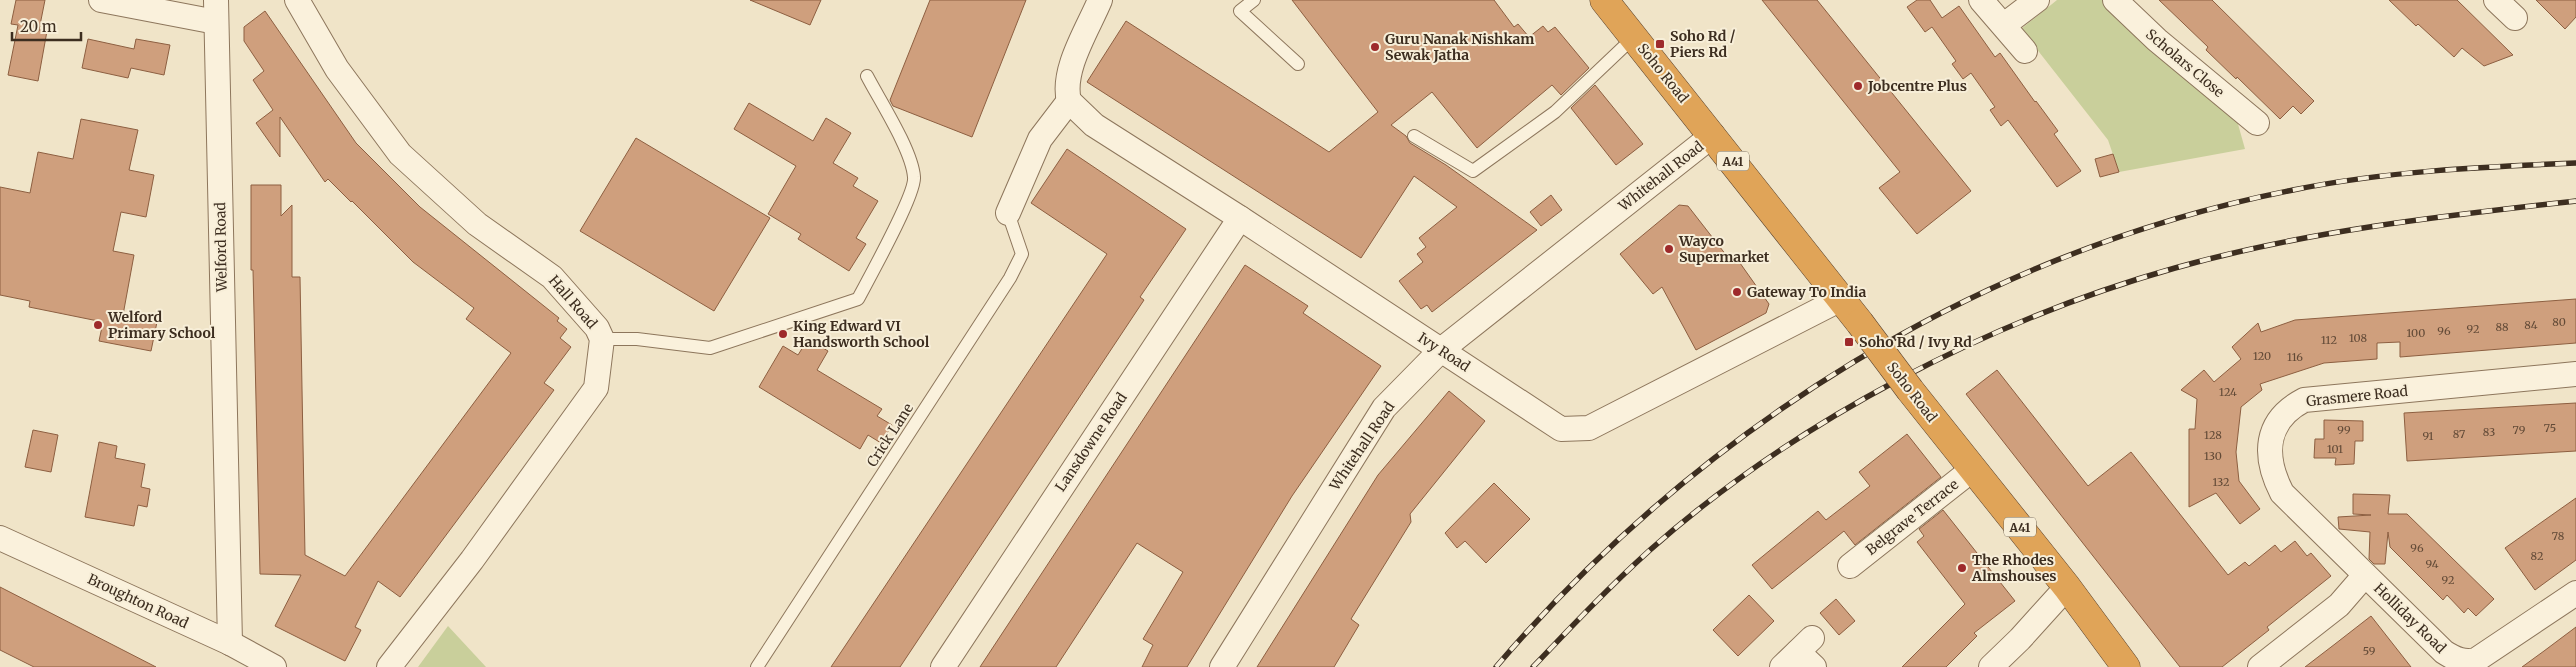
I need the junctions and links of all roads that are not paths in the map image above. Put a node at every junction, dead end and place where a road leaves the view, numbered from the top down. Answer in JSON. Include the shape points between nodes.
{"nodes":[{"id":1,"x":101,"y":0,"type":"edge"},
{"id":2,"x":297,"y":0,"type":"edge"},
{"id":3,"x":1100,"y":0,"type":"edge"},
{"id":4,"x":1254,"y":0,"type":"edge"},
{"id":5,"x":1604,"y":0,"type":"edge"},
{"id":6,"x":1981,"y":0,"type":"edge"},
{"id":7,"x":2037,"y":0,"type":"edge"},
{"id":8,"x":2115,"y":0,"type":"edge"},
{"id":9,"x":2496,"y":0,"type":"edge"},
{"id":10,"x":128,"y":3,"type":"edge"},
{"id":11,"x":216,"y":11,"type":"edge"},
{"id":12,"x":2515,"y":18,"type":"dead end"},
{"id":13,"x":2004,"y":25,"type":"junction"},
{"id":14,"x":1634,"y":37,"type":"junction"},
{"id":15,"x":2025,"y":51,"type":"dead end"},
{"id":16,"x":1298,"y":64,"type":"dead end"},
{"id":17,"x":867,"y":76,"type":"dead end"},
{"id":18,"x":1069,"y":101,"type":"junction"},
{"id":19,"x":2257,"y":124,"type":"dead end"},
{"id":20,"x":1714,"y":135,"type":"junction"},
{"id":21,"x":1414,"y":136,"type":"dead end"},
{"id":22,"x":1008,"y":213,"type":"joint"},
{"id":23,"x":1240,"y":218,"type":"junction"},
{"id":24,"x":1841,"y":299,"type":"junction"},
{"id":25,"x":602,"y":339,"type":"junction"},
{"id":26,"x":1441,"y":350,"type":"junction"},
{"id":27,"x":2576,"y":374,"type":"edge"},
{"id":28,"x":1973,"y":468,"type":"junction"},
{"id":29,"x":0,"y":538,"type":"edge"},
{"id":30,"x":1850,"y":566,"type":"dead end"},
{"id":31,"x":2365,"y":575,"type":"junction"},
{"id":32,"x":2067,"y":587,"type":"junction"},
{"id":33,"x":2576,"y":593,"type":"edge"},
{"id":34,"x":230,"y":643,"type":"junction"},
{"id":35,"x":274,"y":667,"type":"edge"},
{"id":36,"x":389,"y":667,"type":"edge"},
{"id":37,"x":758,"y":667,"type":"edge"},
{"id":38,"x":943,"y":667,"type":"edge"},
{"id":39,"x":1222,"y":667,"type":"edge"},
{"id":40,"x":1991,"y":667,"type":"edge"},
{"id":41,"x":2126,"y":667,"type":"edge"},
{"id":42,"x":2260,"y":667,"type":"edge"}],
"edges":[{"from":1,"to":10,"type":"street"},
{"from":2,"to":25,"type":"street","name":"Hall Road","via":[[337,69],[400,154],[476,224],[552,277]]},
{"from":3,"to":18,"type":"street","via":[[1068,74],[1066,89]]},
{"from":4,"to":16,"type":"lane","via":[[1240,11]]},
{"from":5,"to":14,"type":"highway","name":"Soho Road","number":"A41"},
{"from":6,"to":13,"type":"street"},
{"from":7,"to":13,"type":"street"},
{"from":8,"to":19,"type":"street","name":"Scholars Close","via":[[2157,40]]},
{"from":9,"to":12,"type":"street"},
{"from":10,"to":11,"type":"street"},
{"from":11,"to":34,"type":"street","name":"Welford Road"},
{"from":13,"to":15,"type":"street"},
{"from":14,"to":20,"type":"highway","name":"Soho Road","number":"A41"},
{"from":14,"to":21,"type":"lane","via":[[1555,112],[1473,171]]},
{"from":17,"to":25,"type":"lane","via":[[907,154],[914,177],[908,200],[858,299],[710,348],[637,339]]},
{"from":18,"to":22,"type":"street","via":[[1040,139]]},
{"from":18,"to":23,"type":"street","name":"Ivy Road","via":[[1094,125]]},
{"from":20,"to":24,"type":"highway","name":"Soho Road","number":"A41"},
{"from":20,"to":26,"type":"street","name":"Whitehall Road"},
{"from":22,"to":37,"type":"lane","name":"Crick Lane","via":[[1022,254],[1010,278]]},
{"from":23,"to":26,"type":"street","name":"Ivy Road"},
{"from":23,"to":38,"type":"street","name":"Lansdowne Road"},
{"from":24,"to":26,"type":"street","name":"Ivy Road","via":[[1588,428],[1561,429]]},
{"from":24,"to":28,"type":"highway","name":"Soho Road","number":"A41","bridge":true},
{"from":25,"to":36,"type":"street","name":"Hall Road","via":[[596,388],[472,560]]},
{"from":26,"to":39,"type":"street","name":"Whitehall Road","via":[[1384,408]]},
{"from":27,"to":31,"type":"street","name":"Grasmere Road","via":[[2304,400],[2280,416],[2271,436],[2269,453],[2272,473],[2282,493]]},
{"from":28,"to":30,"type":"street","name":"Belgrave Terrace"},
{"from":28,"to":32,"type":"highway","name":"Soho Road","number":"A41"},
{"from":29,"to":34,"type":"street","name":"Broughton Road"},
{"from":31,"to":33,"type":"street","name":"Holliday Road","via":[[2444,652],[2467,662],[2491,651]]},
{"from":31,"to":42,"type":"street","name":"Holliday Road","via":[[2339,605]]},
{"from":32,"to":40,"type":"street"},
{"from":32,"to":41,"type":"highway","name":"Soho Road","number":"A41"},
{"from":34,"to":35,"type":"street","name":"Broughton Road"}]}
